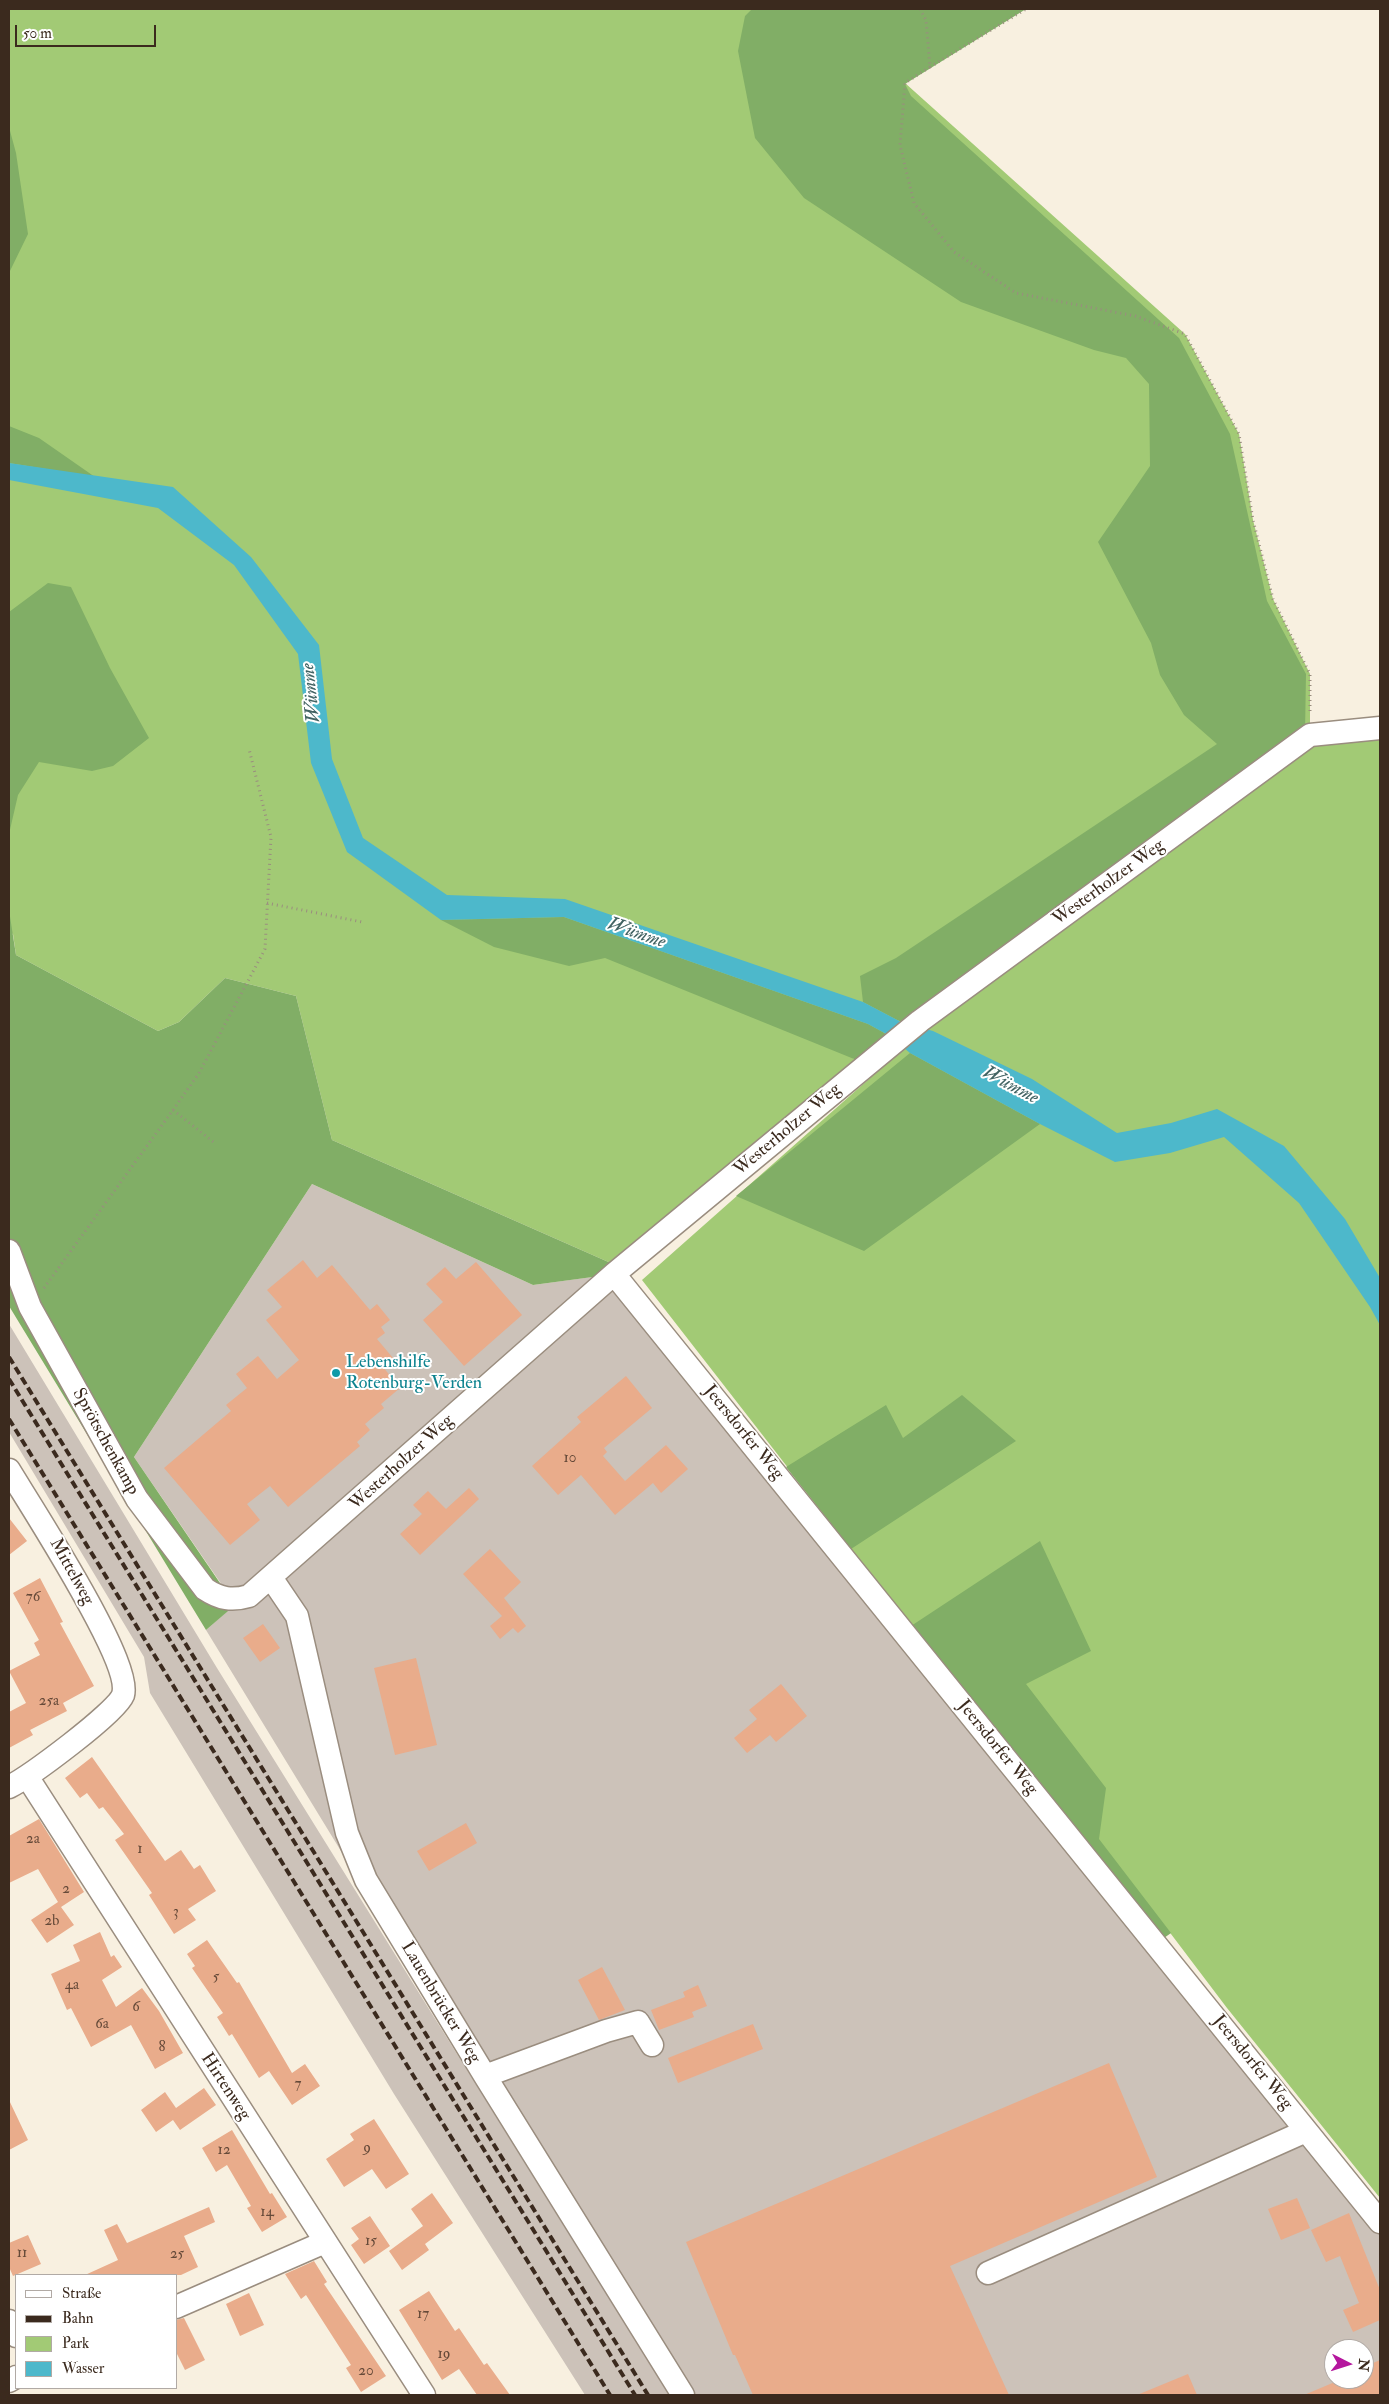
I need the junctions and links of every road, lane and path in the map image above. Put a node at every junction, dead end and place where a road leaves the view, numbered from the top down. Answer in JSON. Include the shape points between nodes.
{"nodes":[{"id":1,"x":920,"y":9,"type":"edge"},
{"id":2,"x":1026,"y":9,"type":"edge"},
{"id":3,"x":930,"y":67,"type":"junction"},
{"id":4,"x":1380,"y":728,"type":"edge"},
{"id":5,"x":1310,"y":735,"type":"junction"},
{"id":6,"x":249,"y":749,"type":"dead end"},
{"id":7,"x":267,"y":903,"type":"junction"},
{"id":8,"x":362,"y":922,"type":"dead end"},
{"id":9,"x":173,"y":1110,"type":"junction"},
{"id":10,"x":216,"y":1144,"type":"dead end"},
{"id":11,"x":9,"y":1251,"type":"edge"},
{"id":12,"x":614,"y":1274,"type":"junction"},
{"id":13,"x":30,"y":1307,"type":"junction"},
{"id":14,"x":9,"y":1470,"type":"edge"},
{"id":15,"x":272,"y":1579,"type":"junction"},
{"id":16,"x":238,"y":1600,"type":"joint"},
{"id":17,"x":18,"y":1782,"type":"edge"},
{"id":18,"x":652,"y":2045,"type":"dead end"},
{"id":19,"x":485,"y":2076,"type":"junction"},
{"id":20,"x":1306,"y":2131,"type":"junction"},
{"id":21,"x":1380,"y":2222,"type":"edge"},
{"id":22,"x":324,"y":2242,"type":"junction"},
{"id":23,"x":988,"y":2273,"type":"dead end"},
{"id":24,"x":178,"y":2306,"type":"edge"},
{"id":25,"x":9,"y":2321,"type":"edge"},
{"id":26,"x":15,"y":2334,"type":"edge"},
{"id":27,"x":424,"y":2395,"type":"edge"},
{"id":28,"x":683,"y":2395,"type":"edge"}],
"edges":[{"from":1,"to":3,"type":"path","via":[[926,20]]},
{"from":2,"to":3,"type":"path"},
{"from":3,"to":5,"type":"path","via":[[905,84],[900,146],[914,203],[954,252],[1016,293],[1135,316],[1185,334],[1240,434],[1252,520],[1272,599],[1310,674]]},
{"from":4,"to":5,"type":"street"},
{"from":5,"to":12,"type":"street","name":"Westerholzer Weg","via":[[920,1021]]},
{"from":6,"to":7,"type":"path","via":[[271,837]]},
{"from":7,"to":8,"type":"path"},
{"from":7,"to":9,"type":"path","via":[[265,949],[199,1073]]},
{"from":9,"to":10,"type":"path"},
{"from":9,"to":13,"type":"path"},
{"from":11,"to":13,"type":"street","name":"Sprötschenkamp"},
{"from":12,"to":15,"type":"street","name":"Westerholzer Weg"},
{"from":12,"to":20,"type":"street","name":"Jeersdorfer Weg"},
{"from":13,"to":16,"type":"street","name":"Sprötschenkamp","via":[[137,1499],[205,1589],[216,1596]]},
{"from":14,"to":17,"type":"street","name":"Mittelweg","via":[[84,1593],[123,1680],[123,1693],[110,1711]]},
{"from":15,"to":16,"type":"street","name":"Westerholzer Weg"},
{"from":15,"to":19,"type":"street","name":"Lauenbrücker Weg","via":[[297,1616],[355,1857]]},
{"from":17,"to":22,"type":"street","name":"Hirtenweg"},
{"from":18,"to":19,"type":"street","via":[[638,2022],[606,2030]]},
{"from":19,"to":28,"type":"street","name":"Lauenbrücker Weg"},
{"from":20,"to":21,"type":"street","name":"Jeersdorfer Weg"},
{"from":20,"to":23,"type":"street"},
{"from":22,"to":24,"type":"street"},
{"from":22,"to":27,"type":"street","name":"Hirtenweg"},
{"from":25,"to":26,"type":"street"}]}
